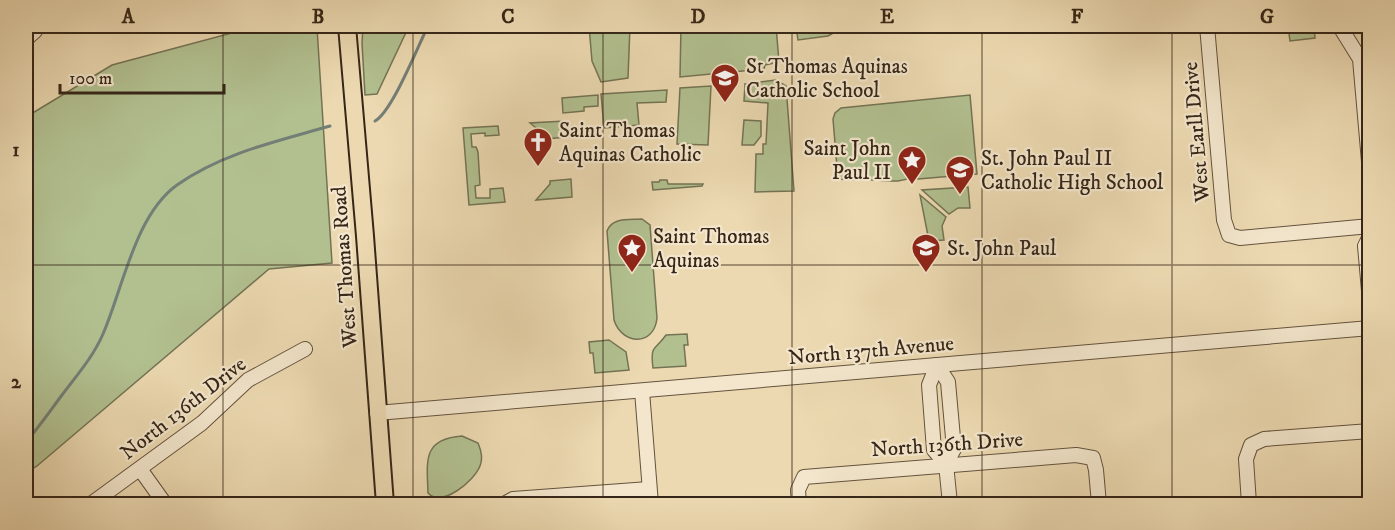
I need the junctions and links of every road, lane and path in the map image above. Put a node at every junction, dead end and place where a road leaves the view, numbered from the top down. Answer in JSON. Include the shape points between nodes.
{"nodes":[{"id":1,"x":347,"y":26,"type":"edge"},
{"id":2,"x":1207,"y":26,"type":"edge"},
{"id":3,"x":1342,"y":30,"type":"dead end"},
{"id":4,"x":1370,"y":173,"type":"edge"},
{"id":5,"x":1370,"y":226,"type":"edge"},
{"id":6,"x":1370,"y":236,"type":"edge"},
{"id":7,"x":1370,"y":302,"type":"edge"},
{"id":8,"x":1370,"y":328,"type":"edge"},
{"id":9,"x":305,"y":349,"type":"dead end"},
{"id":10,"x":937,"y":365,"type":"junction"},
{"id":11,"x":642,"y":390,"type":"junction"},
{"id":12,"x":376,"y":413,"type":"junction"},
{"id":13,"x":1370,"y":431,"type":"edge"},
{"id":14,"x":946,"y":464,"type":"junction"},
{"id":15,"x":140,"y":469,"type":"junction"},
{"id":16,"x":649,"y":489,"type":"junction"},
{"id":17,"x":91,"y":504,"type":"edge"},
{"id":18,"x":165,"y":504,"type":"edge"},
{"id":19,"x":385,"y":504,"type":"edge"},
{"id":20,"x":504,"y":504,"type":"edge"},
{"id":21,"x":651,"y":504,"type":"edge"},
{"id":22,"x":799,"y":504,"type":"edge"},
{"id":23,"x":950,"y":504,"type":"edge"},
{"id":24,"x":1099,"y":504,"type":"edge"},
{"id":25,"x":1249,"y":504,"type":"edge"}],
"edges":[{"from":1,"to":12,"type":"main road","name":"West Thomas Road"},
{"from":2,"to":5,"type":"street","name":"West Earll Drive","via":[[1224,220],[1229,235],[1240,238]]},
{"from":3,"to":4,"type":"street","via":[[1360,59]]},
{"from":6,"to":7,"type":"street","via":[[1365,246]]},
{"from":8,"to":10,"type":"street","name":"North 137th Avenue"},
{"from":9,"to":15,"type":"street","name":"North 136th Drive","via":[[248,380],[202,423]]},
{"from":10,"to":11,"type":"street","name":"North 137th Avenue"},
{"from":10,"to":14,"type":"street","via":[[948,382],[954,449]]},
{"from":10,"to":14,"type":"street","via":[[929,385],[934,450]]},
{"from":11,"to":12,"type":"street","name":"North 137th Avenue"},
{"from":11,"to":16,"type":"street"},
{"from":12,"to":19,"type":"main road","name":"West Thomas Road"},
{"from":13,"to":25,"type":"street","via":[[1264,439],[1251,445],[1246,459]]},
{"from":14,"to":22,"type":"street","name":"North 136th Drive","via":[[804,477],[798,490]]},
{"from":14,"to":23,"type":"street"},
{"from":14,"to":24,"type":"street","name":"North 136th Drive","via":[[1076,455],[1093,458]]},
{"from":15,"to":17,"type":"street","name":"North 136th Drive"},
{"from":15,"to":18,"type":"street"},
{"from":16,"to":20,"type":"street","via":[[513,499]]},
{"from":16,"to":21,"type":"street"}]}
